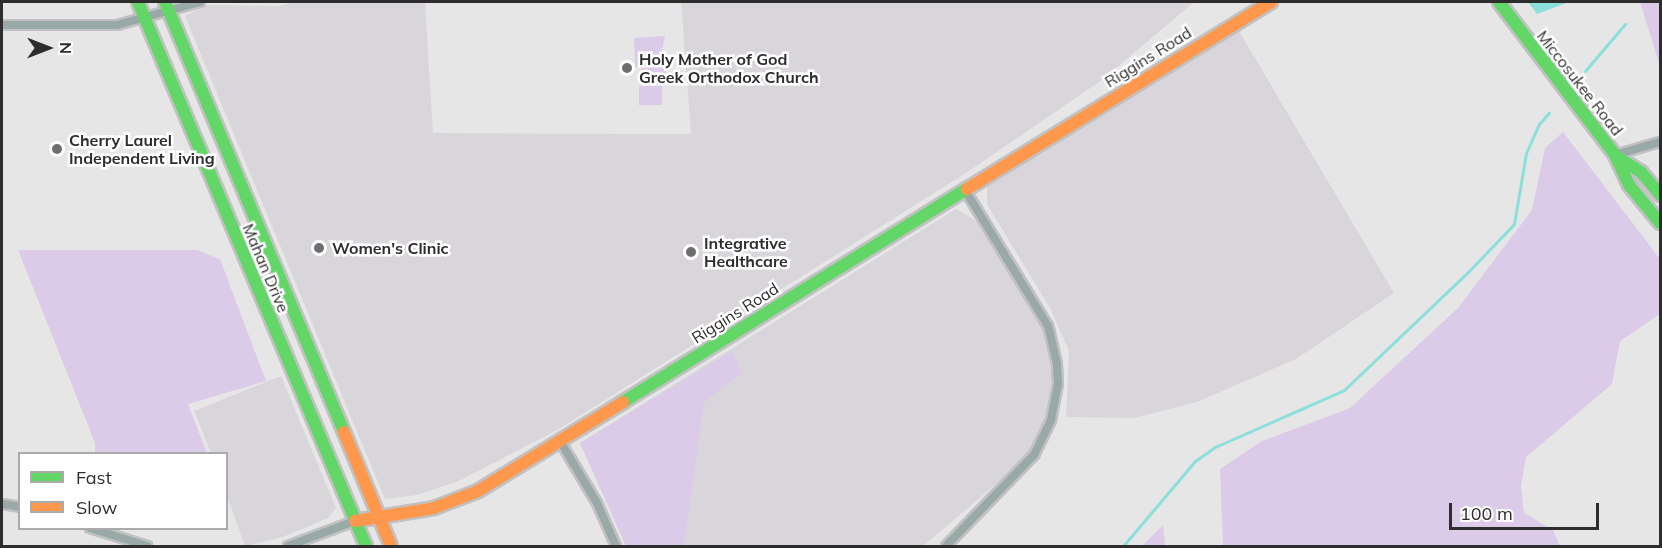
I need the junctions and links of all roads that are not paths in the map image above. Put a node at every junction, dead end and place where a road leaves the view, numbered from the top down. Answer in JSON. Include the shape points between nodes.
{"nodes":[{"id":1,"x":138,"y":2,"type":"edge"},
{"id":2,"x":200,"y":2,"type":"edge"},
{"id":3,"x":1270,"y":2,"type":"edge"},
{"id":4,"x":1499,"y":2,"type":"edge"},
{"id":5,"x":167,"y":7,"type":"edge"},
{"id":6,"x":145,"y":19,"type":"junction"},
{"id":7,"x":2,"y":25,"type":"edge"},
{"id":8,"x":1660,"y":142,"type":"edge"},
{"id":9,"x":1615,"y":155,"type":"junction"},
{"id":10,"x":965,"y":190,"type":"junction"},
{"id":11,"x":243,"y":191,"type":"junction"},
{"id":12,"x":1660,"y":195,"type":"edge"},
{"id":13,"x":220,"y":201,"type":"junction"},
{"id":14,"x":1660,"y":223,"type":"edge"},
{"id":15,"x":312,"y":356,"type":"junction"},
{"id":16,"x":288,"y":362,"type":"junction"},
{"id":17,"x":560,"y":441,"type":"junction"},
{"id":18,"x":2,"y":504,"type":"edge"},
{"id":19,"x":18,"y":507,"type":"edge"},
{"id":20,"x":379,"y":518,"type":"junction"},
{"id":21,"x":355,"y":521,"type":"junction"},
{"id":22,"x":96,"y":530,"type":"edge"},
{"id":23,"x":147,"y":546,"type":"edge"},
{"id":24,"x":288,"y":546,"type":"edge"},
{"id":25,"x":366,"y":546,"type":"edge"},
{"id":26,"x":391,"y":546,"type":"edge"},
{"id":27,"x":616,"y":546,"type":"edge"},
{"id":28,"x":946,"y":546,"type":"edge"}],
"edges":[{"from":1,"to":6,"type":"street","name":"Mahan Drive"},
{"from":2,"to":5,"type":"street"},
{"from":3,"to":10,"type":"street","name":"Riggins Road"},
{"from":4,"to":9,"type":"street","name":"Miccosukee Road"},
{"from":5,"to":6,"type":"street"},
{"from":5,"to":11,"type":"street","name":"Mahan Drive"},
{"from":6,"to":7,"type":"street","via":[[117,25]]},
{"from":6,"to":13,"type":"street","name":"Mahan Drive"},
{"from":8,"to":9,"type":"street"},
{"from":9,"to":12,"type":"street","name":"Miccosukee Road","via":[[1641,172]]},
{"from":9,"to":14,"type":"street","name":"Miccosukee Road","via":[[1629,184]]},
{"from":10,"to":17,"type":"street","name":"Riggins Road"},
{"from":10,"to":28,"type":"street","via":[[1048,326],[1058,384],[1051,420],[1034,455]]},
{"from":11,"to":13,"type":"street"},
{"from":11,"to":15,"type":"street","name":"Mahan Drive"},
{"from":13,"to":16,"type":"street","name":"Mahan Drive"},
{"from":15,"to":16,"type":"street"},
{"from":15,"to":20,"type":"street","name":"Mahan Drive"},
{"from":16,"to":21,"type":"street","name":"Mahan Drive"},
{"from":17,"to":20,"type":"street","name":"Riggins Road","via":[[462,498]]},
{"from":17,"to":27,"type":"street","via":[[597,503]]},
{"from":18,"to":19,"type":"street"},
{"from":20,"to":21,"type":"street","name":"Riggins Road"},
{"from":20,"to":26,"type":"street","name":"Mahan Drive"},
{"from":21,"to":24,"type":"street","name":"Riggins Road"},
{"from":21,"to":25,"type":"street","name":"Mahan Drive"},
{"from":22,"to":23,"type":"street"}]}
